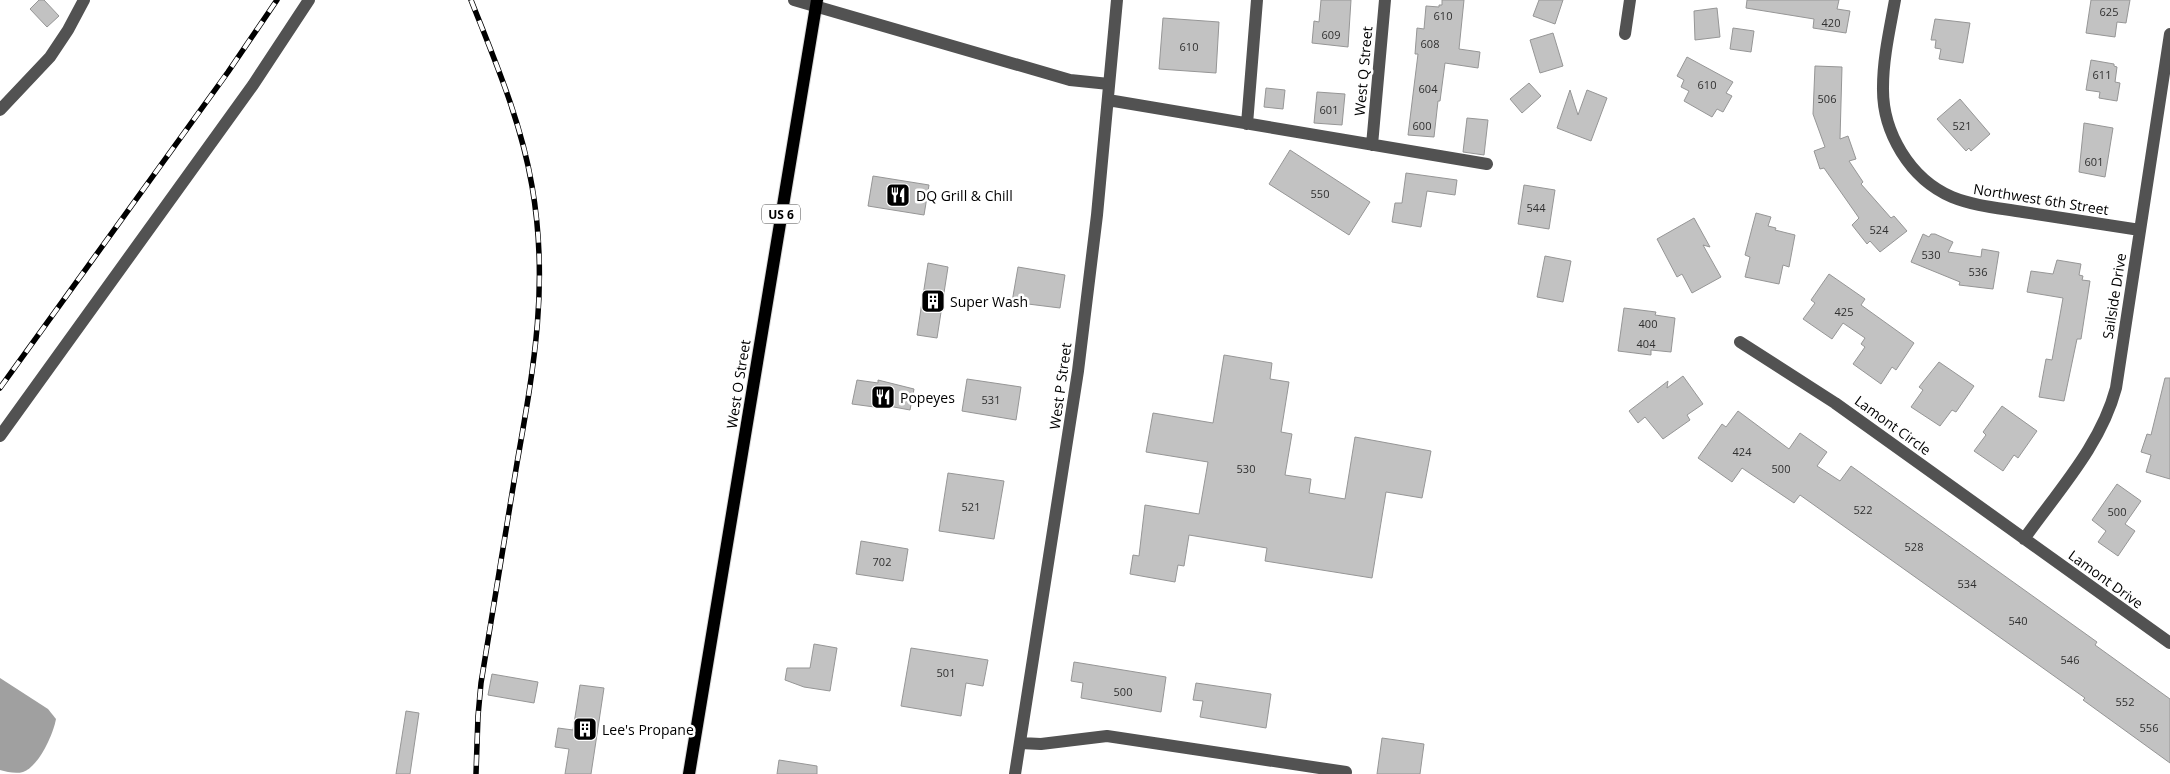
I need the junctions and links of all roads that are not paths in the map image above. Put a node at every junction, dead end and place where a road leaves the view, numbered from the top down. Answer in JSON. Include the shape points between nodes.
{"nodes":[{"id":1,"x":308,"y":0,"type":"edge"},
{"id":2,"x":794,"y":0,"type":"edge"},
{"id":3,"x":1117,"y":0,"type":"edge"},
{"id":4,"x":1257,"y":0,"type":"edge"},
{"id":5,"x":1385,"y":0,"type":"edge"},
{"id":6,"x":1630,"y":0,"type":"edge"},
{"id":7,"x":1895,"y":0,"type":"edge"},
{"id":8,"x":80,"y":1,"type":"edge"},
{"id":9,"x":816,"y":3,"type":"edge"},
{"id":10,"x":1625,"y":34,"type":"dead end"},
{"id":11,"x":2170,"y":34,"type":"edge"},
{"id":12,"x":1109,"y":84,"type":"junction"},
{"id":13,"x":1108,"y":100,"type":"junction"},
{"id":14,"x":0,"y":110,"type":"edge"},
{"id":15,"x":1247,"y":124,"type":"junction"},
{"id":16,"x":1372,"y":146,"type":"junction"},
{"id":17,"x":1488,"y":164,"type":"dead end"},
{"id":18,"x":2140,"y":230,"type":"junction"},
{"id":19,"x":1740,"y":342,"type":"dead end"},
{"id":20,"x":0,"y":436,"type":"edge"},
{"id":21,"x":2024,"y":539,"type":"junction"},
{"id":22,"x":2170,"y":643,"type":"edge"},
{"id":23,"x":1020,"y":743,"type":"junction"},
{"id":24,"x":1346,"y":772,"type":"dead end"},
{"id":25,"x":689,"y":774,"type":"edge"},
{"id":26,"x":1015,"y":774,"type":"edge"}],
"edges":[{"from":1,"to":20,"type":"street","via":[[253,84]]},
{"from":2,"to":9,"type":"street"},
{"from":3,"to":12,"type":"street","name":"West P Street"},
{"from":4,"to":15,"type":"street"},
{"from":5,"to":16,"type":"street","name":"West Q Street"},
{"from":6,"to":10,"type":"street"},
{"from":7,"to":18,"type":"street","name":"Northwest 6th Street","via":[[1885,64],[1885,109],[1898,146],[1925,179],[1942,192],[1972,203]]},
{"from":8,"to":14,"type":"street","via":[[68,30],[50,57]]},
{"from":9,"to":12,"type":"street","via":[[1070,80]]},
{"from":9,"to":25,"type":"main road","name":"West O Street","number":"US 6"},
{"from":11,"to":18,"type":"street","name":"Sailside Drive"},
{"from":12,"to":13,"type":"street","name":"West P Street"},
{"from":13,"to":15,"type":"street"},
{"from":13,"to":23,"type":"street","name":"West P Street","via":[[1078,371]]},
{"from":15,"to":16,"type":"street"},
{"from":16,"to":17,"type":"street"},
{"from":18,"to":21,"type":"street","name":"Sailside Drive","via":[[2110,410],[2098,436]]},
{"from":19,"to":21,"type":"street","name":"Lamont Circle","via":[[1836,403]]},
{"from":21,"to":22,"type":"street","name":"Lamont Drive"},
{"from":23,"to":24,"type":"street","via":[[1041,744],[1107,736]]},
{"from":23,"to":26,"type":"street","name":"West P Street"}]}
